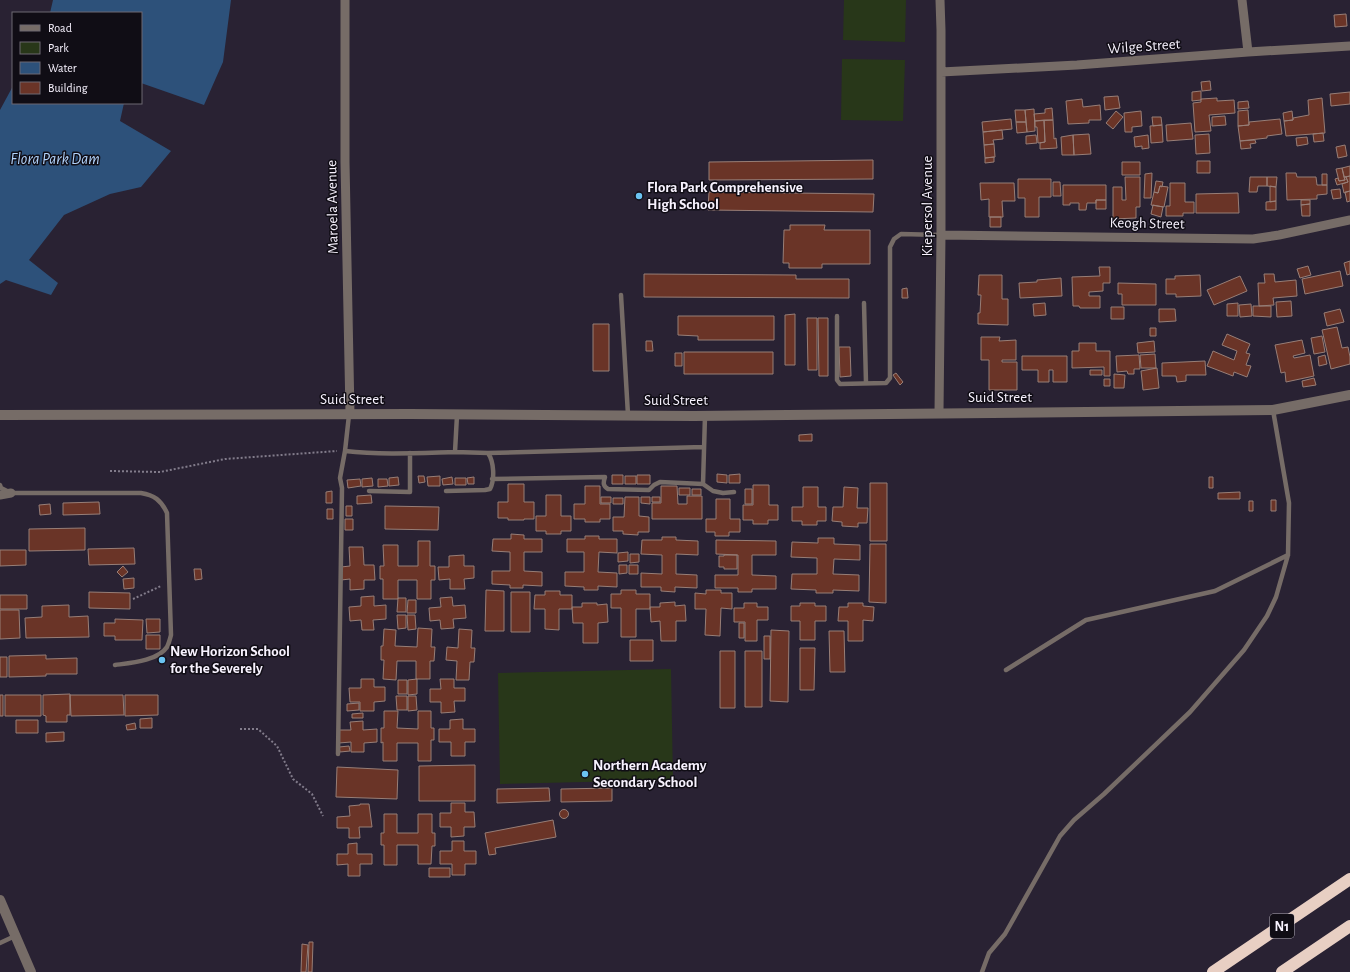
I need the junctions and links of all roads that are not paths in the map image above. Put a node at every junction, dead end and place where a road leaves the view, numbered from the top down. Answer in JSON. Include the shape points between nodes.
{"nodes":[{"id":1,"x":345,"y":0,"type":"edge"},
{"id":2,"x":940,"y":0,"type":"edge"},
{"id":3,"x":1242,"y":0,"type":"edge"},
{"id":4,"x":1350,"y":46,"type":"edge"},
{"id":5,"x":1248,"y":52,"type":"junction"},
{"id":6,"x":941,"y":72,"type":"junction"},
{"id":7,"x":1350,"y":220,"type":"edge"},
{"id":8,"x":941,"y":235,"type":"junction"},
{"id":9,"x":621,"y":295,"type":"dead end"},
{"id":10,"x":864,"y":303,"type":"dead end"},
{"id":11,"x":837,"y":316,"type":"dead end"},
{"id":12,"x":866,"y":384,"type":"junction"},
{"id":13,"x":1350,"y":395,"type":"edge"},
{"id":14,"x":1273,"y":410,"type":"junction"},
{"id":15,"x":939,"y":412,"type":"junction"},
{"id":16,"x":350,"y":414,"type":"junction"},
{"id":17,"x":0,"y":415,"type":"edge"},
{"id":18,"x":457,"y":415,"type":"junction"},
{"id":19,"x":628,"y":415,"type":"junction"},
{"id":20,"x":705,"y":415,"type":"junction"},
{"id":21,"x":703,"y":448,"type":"junction"},
{"id":22,"x":345,"y":451,"type":"junction"},
{"id":23,"x":455,"y":452,"type":"junction"},
{"id":24,"x":410,"y":453,"type":"junction"},
{"id":25,"x":488,"y":453,"type":"junction"},
{"id":26,"x":492,"y":479,"type":"junction"},
{"id":27,"x":703,"y":484,"type":"junction"},
{"id":28,"x":0,"y":485,"type":"edge"},
{"id":29,"x":369,"y":491,"type":"dead end"},
{"id":30,"x":446,"y":491,"type":"dead end"},
{"id":31,"x":734,"y":492,"type":"dead end"},
{"id":32,"x":11,"y":493,"type":"junction"},
{"id":33,"x":0,"y":495,"type":"edge"},
{"id":34,"x":1288,"y":556,"type":"junction"},
{"id":35,"x":115,"y":665,"type":"dead end"},
{"id":36,"x":1006,"y":670,"type":"dead end"},
{"id":37,"x":338,"y":754,"type":"dead end"},
{"id":38,"x":1350,"y":879,"type":"edge"},
{"id":39,"x":0,"y":900,"type":"edge"},
{"id":40,"x":1350,"y":926,"type":"edge"},
{"id":41,"x":15,"y":936,"type":"junction"},
{"id":42,"x":0,"y":943,"type":"edge"},
{"id":43,"x":31,"y":972,"type":"edge"},
{"id":44,"x":982,"y":972,"type":"edge"},
{"id":45,"x":1213,"y":972,"type":"edge"},
{"id":46,"x":1282,"y":972,"type":"edge"}],
"edges":[{"from":1,"to":16,"type":"street","name":"Maroela Avenue"},
{"from":2,"to":6,"type":"street","name":"Kiepersol Avenue"},
{"from":3,"to":5,"type":"street"},
{"from":4,"to":5,"type":"street","name":"Wilge Street"},
{"from":5,"to":6,"type":"street","name":"Wilge Street"},
{"from":6,"to":8,"type":"street","name":"Kiepersol Avenue"},
{"from":7,"to":8,"type":"street","name":"Keogh Street","via":[[1253,239]]},
{"from":8,"to":12,"type":"lane","via":[[901,234],[894,239],[890,247],[890,378],[886,382]]},
{"from":8,"to":15,"type":"street","name":"Kiepersol Avenue"},
{"from":9,"to":19,"type":"lane"},
{"from":10,"to":12,"type":"lane"},
{"from":11,"to":12,"type":"lane","via":[[837,380],[840,384]]},
{"from":13,"to":14,"type":"street","name":"Suid Street"},
{"from":14,"to":15,"type":"street","name":"Suid Street"},
{"from":14,"to":34,"type":"lane","via":[[1289,504]]},
{"from":15,"to":20,"type":"street","name":"Suid Street"},
{"from":16,"to":17,"type":"street","name":"Suid Street"},
{"from":16,"to":18,"type":"street","name":"Suid Street"},
{"from":16,"to":22,"type":"lane"},
{"from":18,"to":19,"type":"street","name":"Suid Street"},
{"from":18,"to":23,"type":"lane"},
{"from":19,"to":20,"type":"street","name":"Suid Street"},
{"from":20,"to":21,"type":"lane"},
{"from":21,"to":25,"type":"lane"},
{"from":21,"to":27,"type":"lane"},
{"from":22,"to":24,"type":"lane"},
{"from":22,"to":37,"type":"lane","via":[[340,478],[342,488]]},
{"from":23,"to":24,"type":"lane"},
{"from":23,"to":25,"type":"lane"},
{"from":24,"to":29,"type":"lane","via":[[410,492]]},
{"from":25,"to":26,"type":"lane","via":[[491,458]]},
{"from":26,"to":27,"type":"lane","via":[[605,477],[603,483],[608,489],[649,490],[660,482]]},
{"from":26,"to":30,"type":"lane","via":[[490,489]]},
{"from":27,"to":31,"type":"lane","via":[[724,493]]},
{"from":28,"to":32,"type":"lane"},
{"from":32,"to":33,"type":"street"},
{"from":32,"to":35,"type":"lane","via":[[140,493],[149,494],[163,504],[167,513],[171,635],[166,648],[155,656],[141,662]]},
{"from":34,"to":36,"type":"lane","via":[[1215,591],[1086,620]]},
{"from":34,"to":44,"type":"lane","via":[[1273,604],[1244,650],[1190,712],[1060,836],[1005,934],[989,953]]},
{"from":38,"to":45,"type":"highway","number":"N1"},
{"from":39,"to":41,"type":"street"},
{"from":40,"to":46,"type":"highway","number":"N1"},
{"from":41,"to":42,"type":"lane"},
{"from":41,"to":43,"type":"street"}]}
